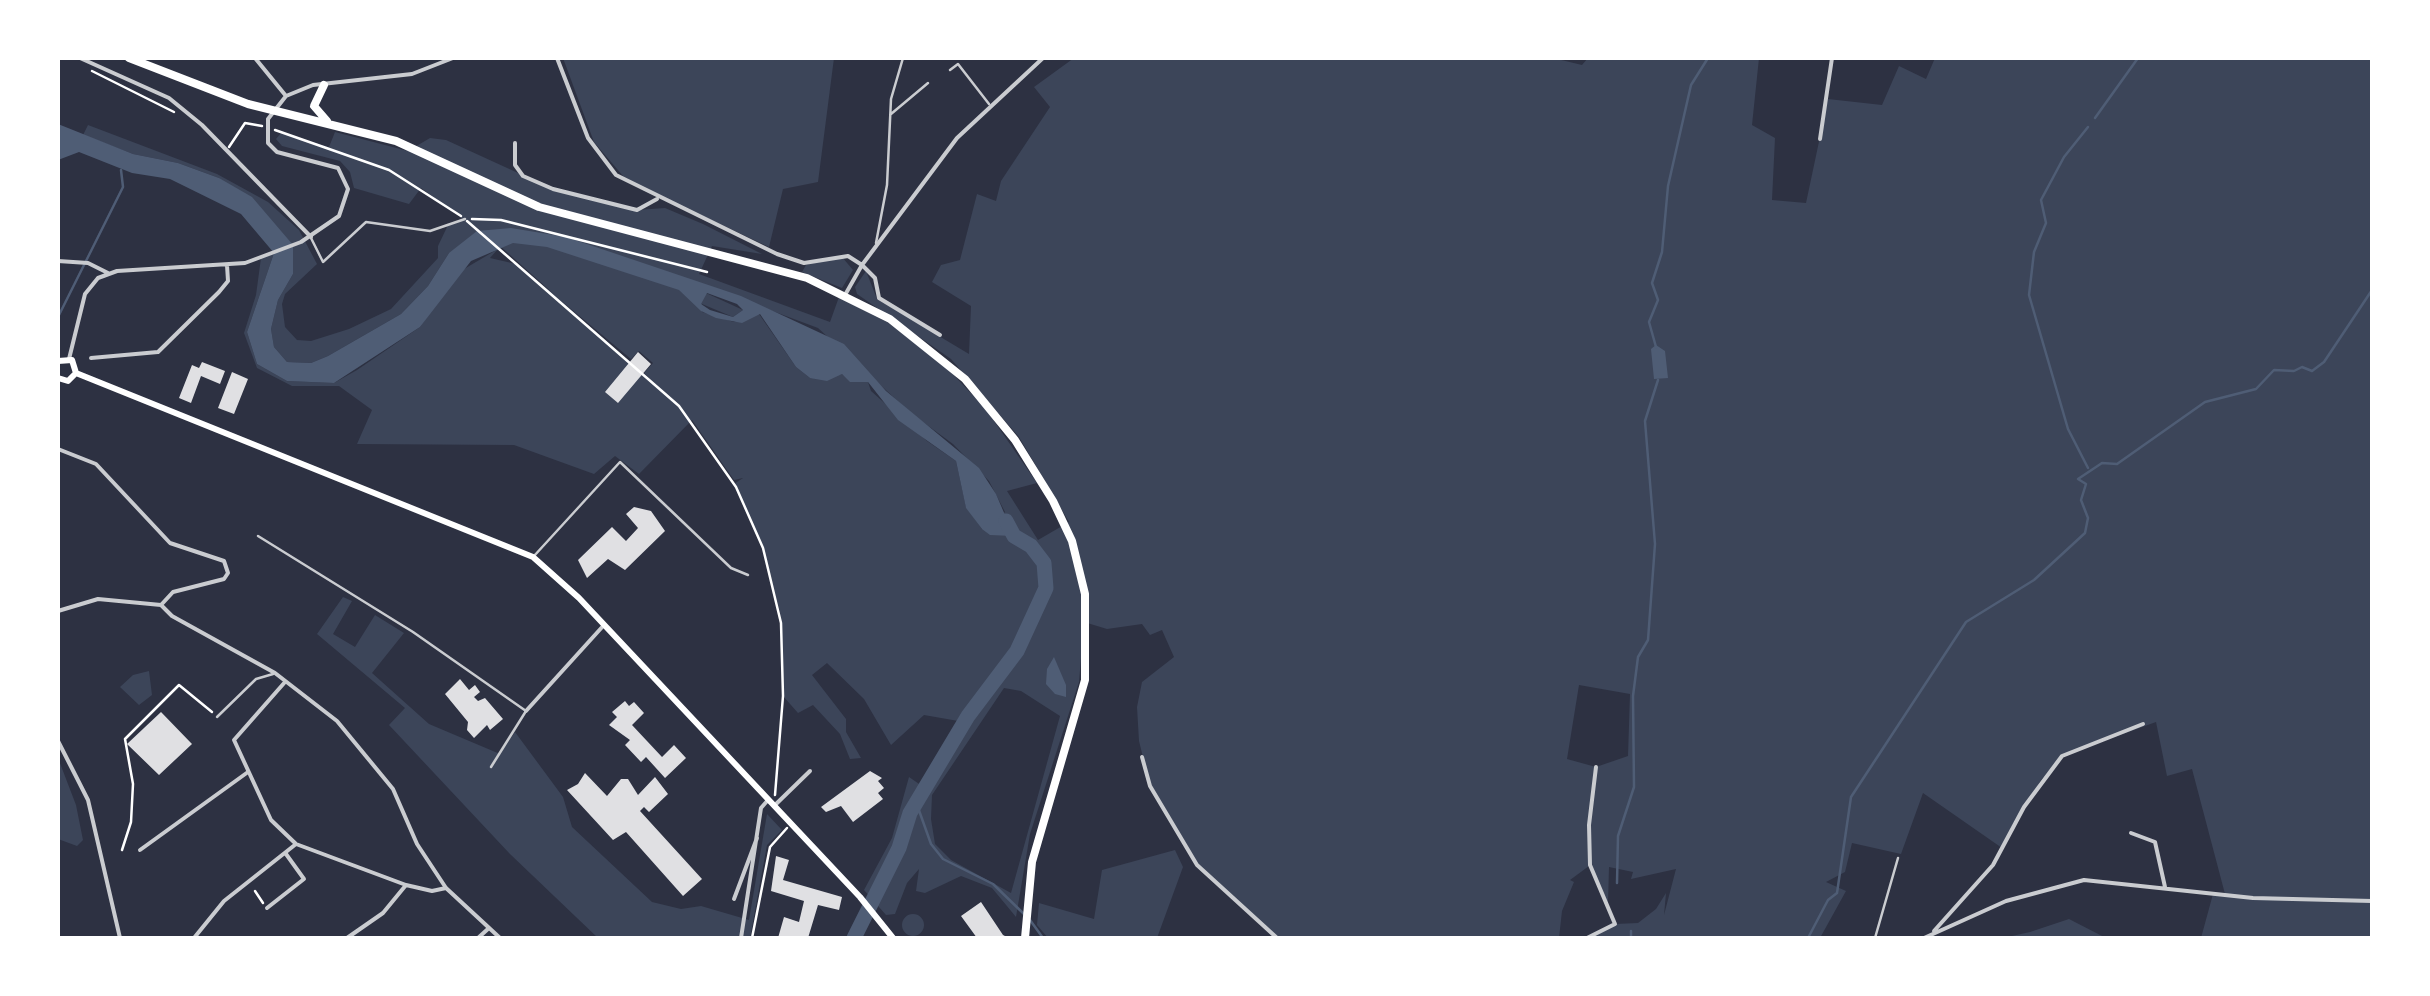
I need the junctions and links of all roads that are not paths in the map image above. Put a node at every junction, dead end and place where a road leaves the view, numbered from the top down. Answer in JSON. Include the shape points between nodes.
{"nodes":[{"id":1,"x":80,"y":58,"type":"edge"},
{"id":2,"x":130,"y":58,"type":"edge"},
{"id":3,"x":255,"y":58,"type":"edge"},
{"id":4,"x":453,"y":58,"type":"edge"},
{"id":5,"x":557,"y":58,"type":"edge"},
{"id":6,"x":903,"y":58,"type":"edge"},
{"id":7,"x":1042,"y":58,"type":"edge"},
{"id":8,"x":1832,"y":58,"type":"edge"},
{"id":9,"x":950,"y":70,"type":"dead end"},
{"id":10,"x":928,"y":83,"type":"dead end"},
{"id":11,"x":324,"y":84,"type":"junction"},
{"id":12,"x":286,"y":96,"type":"junction"},
{"id":13,"x":989,"y":104,"type":"junction"},
{"id":14,"x":277,"y":111,"type":"junction"},
{"id":15,"x":889,"y":116,"type":"junction"},
{"id":16,"x":331,"y":124,"type":"junction"},
{"id":17,"x":1820,"y":139,"type":"dead end"},
{"id":18,"x":515,"y":143,"type":"dead end"},
{"id":19,"x":657,"y":199,"type":"junction"},
{"id":20,"x":465,"y":219,"type":"road end"},
{"id":21,"x":310,"y":236,"type":"junction"},
{"id":22,"x":874,"y":250,"type":"junction"},
{"id":23,"x":58,"y":261,"type":"edge"},
{"id":24,"x":227,"y":265,"type":"junction"},
{"id":25,"x":862,"y":265,"type":"junction"},
{"id":26,"x":108,"y":273,"type":"junction"},
{"id":27,"x":846,"y":295,"type":"junction"},
{"id":28,"x":940,"y":335,"type":"dead end"},
{"id":29,"x":92,"y":358,"type":"dead end"},
{"id":30,"x":69,"y":359,"type":"junction"},
{"id":31,"x":58,"y":362,"type":"edge"},
{"id":32,"x":76,"y":374,"type":"junction"},
{"id":33,"x":58,"y":378,"type":"edge"},
{"id":34,"x":58,"y":449,"type":"edge"},
{"id":35,"x":258,"y":536,"type":"dead end"},
{"id":36,"x":533,"y":557,"type":"junction"},
{"id":37,"x":748,"y":575,"type":"dead end"},
{"id":38,"x":161,"y":605,"type":"junction"},
{"id":39,"x":58,"y":612,"type":"edge"},
{"id":40,"x":604,"y":624,"type":"junction"},
{"id":41,"x":275,"y":674,"type":"junction"},
{"id":42,"x":285,"y":682,"type":"junction"},
{"id":43,"x":526,"y":711,"type":"junction"},
{"id":44,"x":217,"y":716,"type":"road end"},
{"id":45,"x":2144,"y":724,"type":"dead end"},
{"id":46,"x":58,"y":741,"type":"edge"},
{"id":47,"x":1142,"y":757,"type":"dead end"},
{"id":48,"x":491,"y":766,"type":"dead end"},
{"id":49,"x":1596,"y":767,"type":"dead end"},
{"id":50,"x":810,"y":771,"type":"dead end"},
{"id":51,"x":248,"y":772,"type":"junction"},
{"id":52,"x":771,"y":803,"type":"junction"},
{"id":53,"x":2131,"y":833,"type":"dead end"},
{"id":54,"x":758,"y":836,"type":"junction"},
{"id":55,"x":296,"y":844,"type":"junction"},
{"id":56,"x":140,"y":850,"type":"dead end"},
{"id":57,"x":286,"y":854,"type":"junction"},
{"id":58,"x":1898,"y":858,"type":"dead end"},
{"id":59,"x":406,"y":885,"type":"junction"},
{"id":60,"x":2165,"y":887,"type":"junction"},
{"id":61,"x":446,"y":888,"type":"junction"},
{"id":62,"x":734,"y":899,"type":"dead end"},
{"id":63,"x":2372,"y":901,"type":"edge"},
{"id":64,"x":267,"y":908,"type":"road end"},
{"id":65,"x":489,"y":928,"type":"junction"},
{"id":66,"x":1930,"y":934,"type":"junction"},
{"id":67,"x":891,"y":936,"type":"edge"},
{"id":68,"x":120,"y":938,"type":"edge"},
{"id":69,"x":194,"y":938,"type":"edge"},
{"id":70,"x":347,"y":938,"type":"edge"},
{"id":71,"x":478,"y":938,"type":"edge"},
{"id":72,"x":500,"y":938,"type":"edge"},
{"id":73,"x":741,"y":938,"type":"edge"},
{"id":74,"x":1025,"y":938,"type":"edge"},
{"id":75,"x":1277,"y":938,"type":"edge"},
{"id":76,"x":1587,"y":938,"type":"edge"},
{"id":77,"x":1875,"y":938,"type":"edge"},
{"id":78,"x":1924,"y":938,"type":"edge"}],
"edges":[{"from":1,"to":21,"type":"street","via":[[169,98]]},
{"from":2,"to":14,"type":"main road"},
{"from":3,"to":12,"type":"street"},
{"from":4,"to":11,"type":"street","via":[[386,80]]},
{"from":5,"to":19,"type":"street","via":[[598,156],[622,180]]},
{"from":6,"to":15,"type":"lane"},
{"from":7,"to":13,"type":"street"},
{"from":8,"to":17,"type":"street"},
{"from":9,"to":13,"type":"lane","via":[[958,64]]},
{"from":10,"to":15,"type":"lane"},
{"from":11,"to":12,"type":"street"},
{"from":11,"to":16,"type":"main road","via":[[314,106]]},
{"from":12,"to":14,"type":"street"},
{"from":13,"to":22,"type":"street"},
{"from":14,"to":16,"type":"main road"},
{"from":14,"to":21,"type":"street","via":[[266,138],[278,152],[332,164],[346,181],[342,212]]},
{"from":15,"to":22,"type":"lane"},
{"from":16,"to":27,"type":"main road","via":[[408,146],[513,198],[750,260]]},
{"from":18,"to":19,"type":"street","via":[[523,176],[553,189],[637,210]]},
{"from":19,"to":25,"type":"street","via":[[790,259],[843,254]]},
{"from":20,"to":21,"type":"lane","via":[[413,232],[366,222],[323,262]]},
{"from":21,"to":24,"type":"street"},
{"from":22,"to":25,"type":"street"},
{"from":23,"to":26,"type":"street","via":[[88,263]]},
{"from":24,"to":26,"type":"street"},
{"from":24,"to":29,"type":"street","via":[[228,281],[158,352]]},
{"from":25,"to":27,"type":"street"},
{"from":25,"to":28,"type":"street","via":[[875,278],[879,298]]},
{"from":26,"to":30,"type":"street","via":[[85,294]]},
{"from":27,"to":74,"type":"main road","via":[[948,362],[996,414],[1065,525],[1082,579],[1088,642],[1081,699],[1038,836]]},
{"from":30,"to":31,"type":"main road"},
{"from":30,"to":32,"type":"main road"},
{"from":32,"to":33,"type":"main road","via":[[68,381]]},
{"from":32,"to":36,"type":"main road"},
{"from":34,"to":38,"type":"street","via":[[96,464],[170,543],[224,561],[224,580],[173,592]]},
{"from":35,"to":43,"type":"lane"},
{"from":36,"to":37,"type":"lane","via":[[620,462],[730,568]]},
{"from":36,"to":40,"type":"main road"},
{"from":38,"to":39,"type":"street","via":[[98,600]]},
{"from":38,"to":41,"type":"street"},
{"from":40,"to":43,"type":"street"},
{"from":40,"to":52,"type":"main road"},
{"from":41,"to":42,"type":"street"},
{"from":41,"to":44,"type":"lane","via":[[256,679]]},
{"from":42,"to":51,"type":"street","via":[[234,740]]},
{"from":42,"to":61,"type":"street","via":[[366,753]]},
{"from":43,"to":48,"type":"lane"},
{"from":45,"to":66,"type":"street","via":[[2062,756],[1993,865]]},
{"from":46,"to":68,"type":"street","via":[[88,800]]},
{"from":47,"to":75,"type":"street","via":[[1150,786],[1197,865]]},
{"from":49,"to":76,"type":"street","via":[[1590,865],[1616,924]]},
{"from":50,"to":52,"type":"street"},
{"from":51,"to":55,"type":"street","via":[[271,820]]},
{"from":51,"to":56,"type":"street"},
{"from":52,"to":54,"type":"street","via":[[761,808]]},
{"from":52,"to":67,"type":"main road"},
{"from":53,"to":60,"type":"street","via":[[2155,842]]},
{"from":54,"to":62,"type":"street"},
{"from":54,"to":73,"type":"street"},
{"from":55,"to":57,"type":"street"},
{"from":55,"to":59,"type":"street"},
{"from":57,"to":64,"type":"street","via":[[304,879]]},
{"from":57,"to":69,"type":"street","via":[[224,901]]},
{"from":58,"to":77,"type":"lane"},
{"from":59,"to":61,"type":"street"},
{"from":59,"to":70,"type":"street","via":[[383,913]]},
{"from":60,"to":63,"type":"street","via":[[2253,898]]},
{"from":60,"to":66,"type":"street","via":[[2115,880],[2065,884]]},
{"from":61,"to":65,"type":"street"},
{"from":65,"to":71,"type":"street"},
{"from":65,"to":72,"type":"street"},
{"from":66,"to":78,"type":"street"}]}
